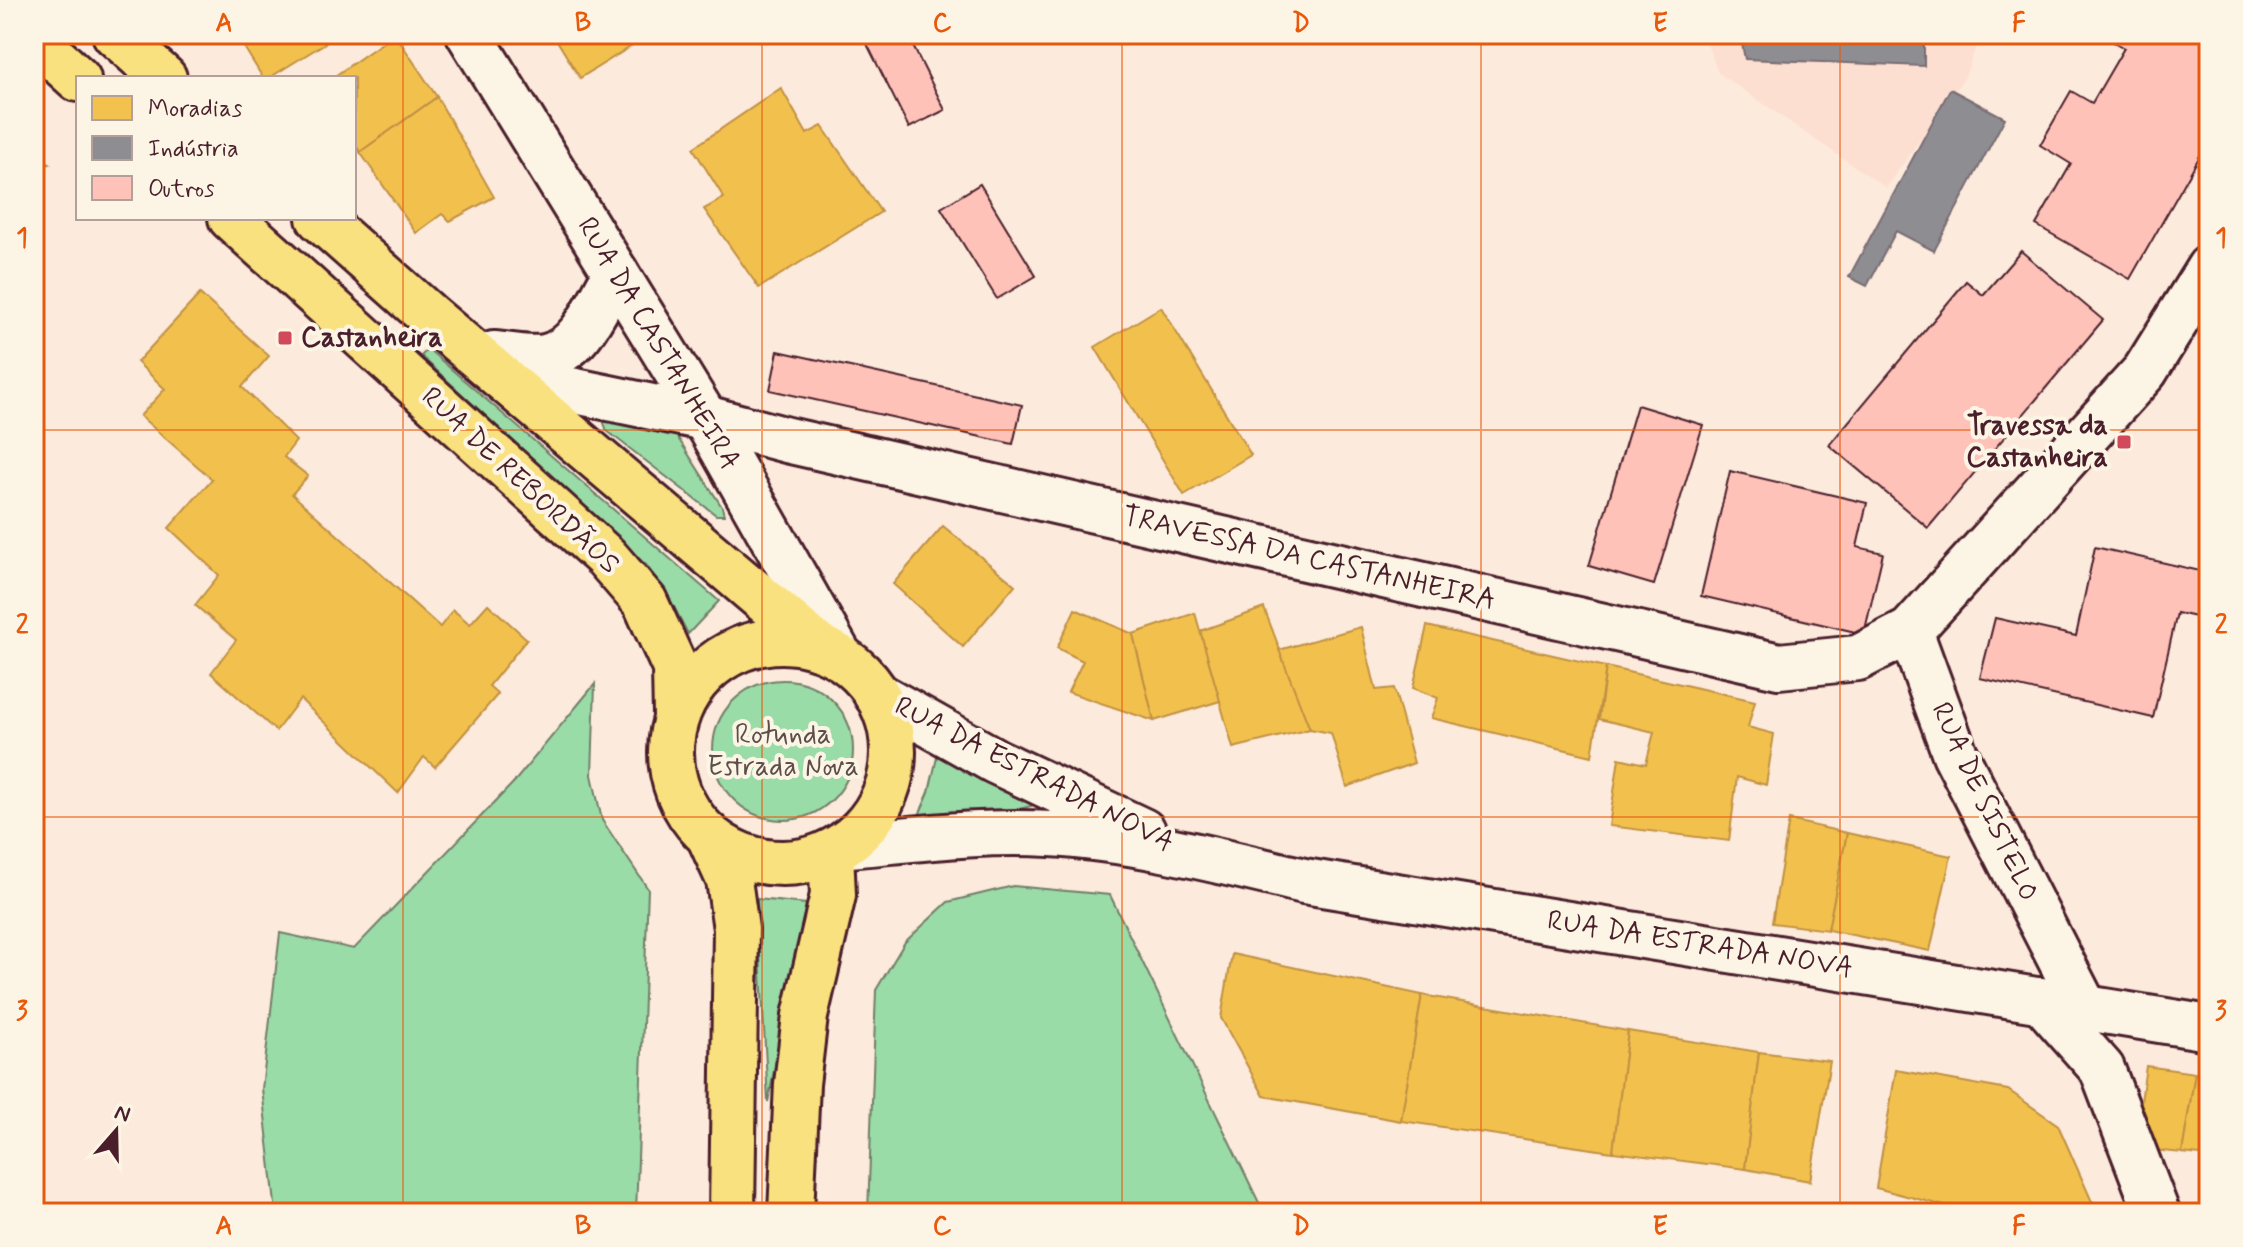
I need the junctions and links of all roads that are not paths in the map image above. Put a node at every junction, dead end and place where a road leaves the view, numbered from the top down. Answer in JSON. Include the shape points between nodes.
{"nodes":[{"id":1,"x":115,"y":34,"type":"edge"},
{"id":2,"x":469,"y":34,"type":"edge"},
{"id":3,"x":34,"y":39,"type":"edge"},
{"id":4,"x":162,"y":76,"type":"edge"},
{"id":5,"x":76,"y":77,"type":"edge"},
{"id":6,"x":233,"y":220,"type":"edge"},
{"id":7,"x":321,"y":220,"type":"edge"},
{"id":8,"x":2209,"y":268,"type":"edge"},
{"id":9,"x":616,"y":273,"type":"junction"},
{"id":10,"x":486,"y":364,"type":"junction"},
{"id":11,"x":705,"y":418,"type":"junction"},
{"id":12,"x":1910,"y":631,"type":"junction"},
{"id":13,"x":830,"y":652,"type":"junction"},
{"id":14,"x":876,"y":694,"type":"junction"},
{"id":15,"x":676,"y":716,"type":"junction"},
{"id":16,"x":709,"y":836,"type":"junction"},
{"id":17,"x":840,"y":849,"type":"junction"},
{"id":18,"x":1192,"y":855,"type":"junction"},
{"id":19,"x":2041,"y":1000,"type":"junction"},
{"id":20,"x":2084,"y":1006,"type":"junction"},
{"id":21,"x":2209,"y":1028,"type":"edge"},
{"id":22,"x":732,"y":1213,"type":"edge"},
{"id":23,"x":791,"y":1213,"type":"edge"},
{"id":24,"x":2157,"y":1213,"type":"edge"}],
"edges":[{"from":1,"to":4,"type":"main road"},
{"from":2,"to":9,"type":"street","name":"RUA DA CASTANHEIRA"},
{"from":3,"to":5,"type":"main road"},
{"from":6,"to":15,"type":"main road","name":"RUA DE REBORDÃOS","via":[[606,557],[645,602],[675,668]]},
{"from":7,"to":10,"type":"main road"},
{"from":8,"to":12,"type":"street","via":[[2145,371]]},
{"from":9,"to":10,"type":"street","via":[[577,339],[562,352]]},
{"from":9,"to":11,"type":"street","name":"RUA DA CASTANHEIRA"},
{"from":10,"to":11,"type":"street","name":"TRAVESSA DA CASTANHEIRA"},
{"from":10,"to":13,"type":"main road"},
{"from":11,"to":12,"type":"street","name":"TRAVESSA DA CASTANHEIRA","via":[[1779,666],[1858,658]]},
{"from":11,"to":13,"type":"street","name":"RUA DA CASTANHEIRA"},
{"from":12,"to":20,"type":"street","name":"RUA DE SISTELO","via":[[1955,754]]},
{"from":13,"to":14,"type":"main road","via":[[866,679]]},
{"from":13,"to":15,"type":"main road","via":[[796,641],[752,644],[732,652],[697,679]]},
{"from":14,"to":17,"type":"main road","via":[[892,737],[884,799],[867,827]]},
{"from":14,"to":18,"type":"street","name":"RUA DA ESTRADA NOVA","via":[[995,761]]},
{"from":15,"to":16,"type":"main road","via":[[670,740],[674,782],[682,804]]},
{"from":16,"to":17,"type":"main road","via":[[766,862],[787,863]]},
{"from":16,"to":22,"type":"main road","via":[[729,880],[736,929]]},
{"from":17,"to":18,"type":"street","name":"RUA DA ESTRADA NOVA","via":[[1049,833]]},
{"from":17,"to":23,"type":"main road","via":[[805,1016]]},
{"from":18,"to":19,"type":"street","name":"RUA DA ESTRADA NOVA","via":[[1304,881]]},
{"from":19,"to":20,"type":"street","name":"RUA DA ESTRADA NOVA"},
{"from":19,"to":24,"type":"street","via":[[2102,1069]]},
{"from":20,"to":21,"type":"street","name":"RUA DA ESTRADA NOVA"}]}
